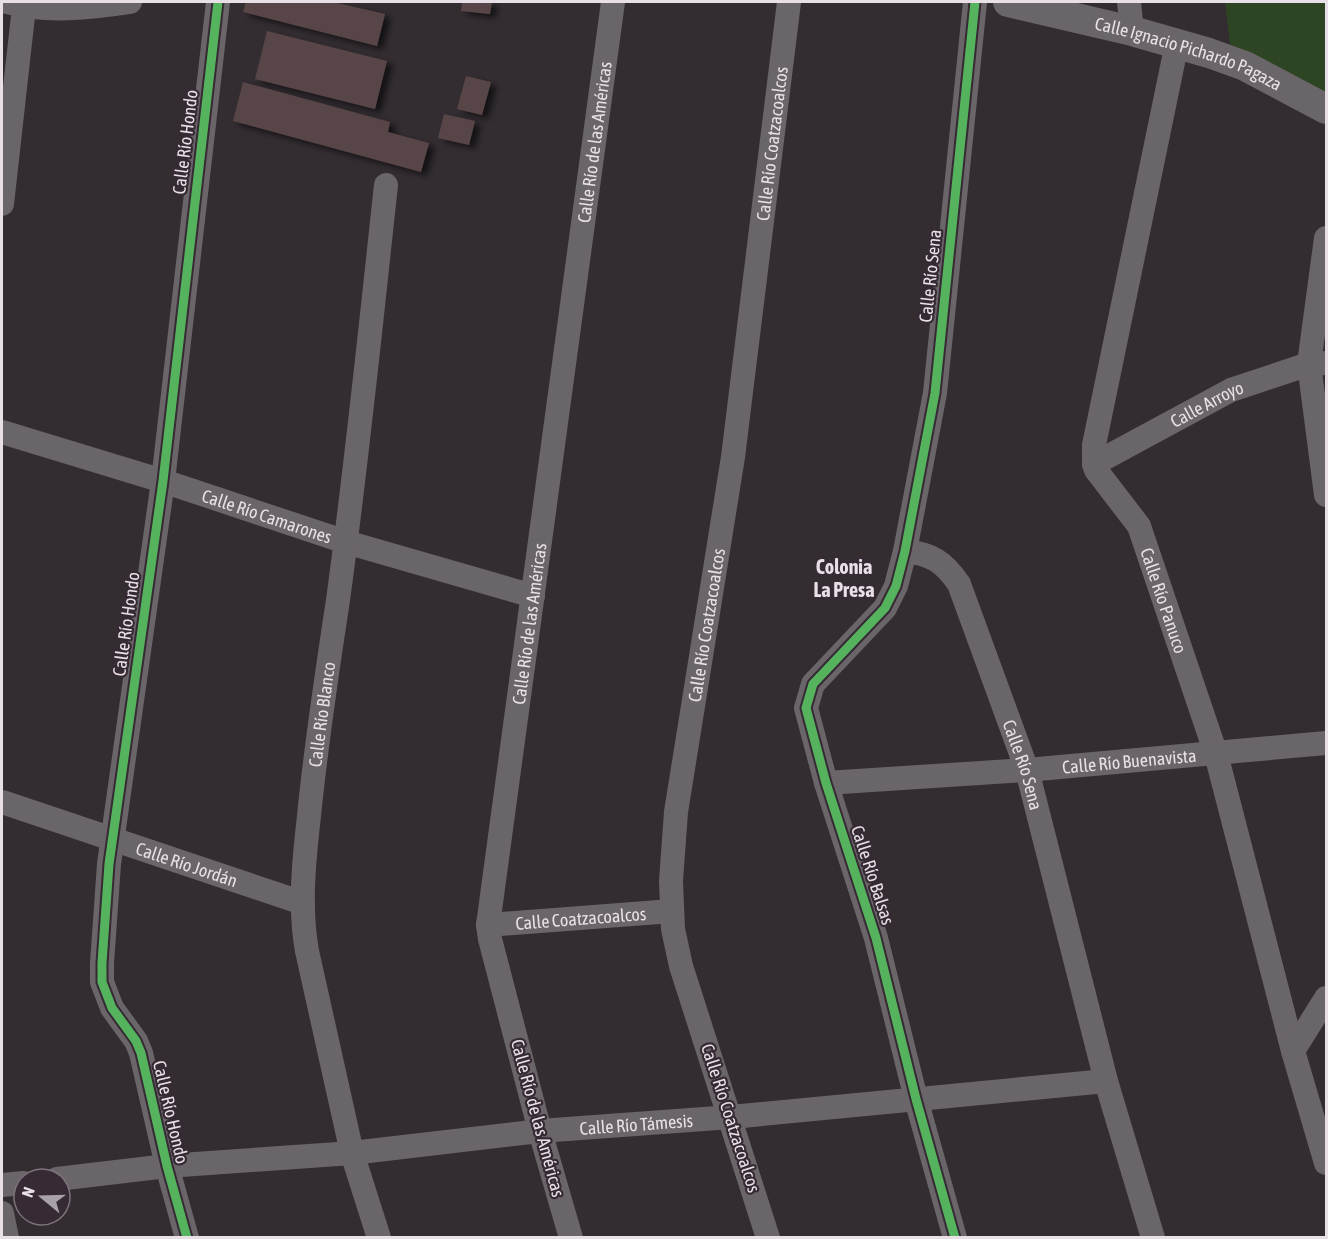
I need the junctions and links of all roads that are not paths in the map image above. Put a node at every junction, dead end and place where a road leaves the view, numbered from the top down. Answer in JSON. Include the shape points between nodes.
{"nodes":[{"id":1,"x":127,"y":2,"type":"edge"},
{"id":2,"x":218,"y":2,"type":"edge"},
{"id":3,"x":613,"y":2,"type":"edge"},
{"id":4,"x":789,"y":2,"type":"edge"},
{"id":5,"x":975,"y":2,"type":"edge"},
{"id":6,"x":1008,"y":2,"type":"edge"},
{"id":7,"x":1129,"y":2,"type":"edge"},
{"id":8,"x":16,"y":4,"type":"edge"},
{"id":9,"x":1132,"y":31,"type":"junction"},
{"id":10,"x":1177,"y":43,"type":"junction"},
{"id":11,"x":1326,"y":109,"type":"edge"},
{"id":12,"x":387,"y":185,"type":"dead end"},
{"id":13,"x":2,"y":204,"type":"edge"},
{"id":14,"x":1326,"y":238,"type":"edge"},
{"id":15,"x":1318,"y":364,"type":"edge"},
{"id":16,"x":2,"y":432,"type":"edge"},
{"id":17,"x":1094,"y":464,"type":"junction"},
{"id":18,"x":163,"y":481,"type":"junction"},
{"id":19,"x":1326,"y":495,"type":"edge"},
{"id":20,"x":346,"y":542,"type":"junction"},
{"id":21,"x":905,"y":551,"type":"junction"},
{"id":22,"x":534,"y":596,"type":"junction"},
{"id":23,"x":1326,"y":743,"type":"edge"},
{"id":24,"x":1216,"y":754,"type":"junction"},
{"id":25,"x":1028,"y":770,"type":"junction"},
{"id":26,"x":826,"y":783,"type":"junction"},
{"id":27,"x":2,"y":802,"type":"edge"},
{"id":28,"x":113,"y":840,"type":"junction"},
{"id":29,"x":303,"y":903,"type":"junction"},
{"id":30,"x":672,"y":911,"type":"junction"},
{"id":31,"x":488,"y":926,"type":"junction"},
{"id":32,"x":1326,"y":998,"type":"edge"},
{"id":33,"x":1293,"y":1051,"type":"junction"},
{"id":34,"x":1106,"y":1080,"type":"junction"},
{"id":35,"x":916,"y":1099,"type":"junction"},
{"id":36,"x":731,"y":1117,"type":"junction"},
{"id":37,"x":540,"y":1131,"type":"junction"},
{"id":38,"x":352,"y":1153,"type":"junction"},
{"id":39,"x":1326,"y":1163,"type":"edge"},
{"id":40,"x":167,"y":1166,"type":"junction"},
{"id":41,"x":72,"y":1177,"type":"edge"},
{"id":42,"x":2,"y":1213,"type":"edge"},
{"id":43,"x":7,"y":1238,"type":"edge"},
{"id":44,"x":186,"y":1238,"type":"edge"},
{"id":45,"x":379,"y":1238,"type":"edge"},
{"id":46,"x":571,"y":1238,"type":"edge"},
{"id":47,"x":768,"y":1238,"type":"edge"},
{"id":48,"x":956,"y":1238,"type":"edge"},
{"id":49,"x":1153,"y":1238,"type":"edge"}],
"edges":[{"from":1,"to":8,"type":"street","via":[[60,8]]},
{"from":2,"to":18,"type":"street","name":"Calle Río Hondo"},
{"from":3,"to":22,"type":"street","name":"Calle Río de las Américas"},
{"from":4,"to":30,"type":"street","name":"Calle Río Coatzacoalcos","via":[[733,458],[676,812]]},
{"from":5,"to":21,"type":"street","name":"Calle Río Sena","via":[[935,393]]},
{"from":6,"to":9,"type":"street","name":"Calle Ignacio Pichardo Pagaza"},
{"from":7,"to":9,"type":"street"},
{"from":8,"to":13,"type":"street"},
{"from":9,"to":10,"type":"street","name":"Calle Ignacio Pichardo Pagaza"},
{"from":10,"to":11,"type":"street","name":"Calle Ignacio Pichardo Pagaza","via":[[1245,66]]},
{"from":10,"to":17,"type":"street","via":[[1094,445]]},
{"from":12,"to":20,"type":"street","name":"Calle Río Blanco"},
{"from":14,"to":15,"type":"street"},
{"from":15,"to":17,"type":"street","name":"Calle Arroyo","via":[[1231,390]]},
{"from":15,"to":19,"type":"street"},
{"from":16,"to":18,"type":"street","name":"Calle Río Camarones"},
{"from":17,"to":24,"type":"street","name":"Calle Río Panuco","via":[[1139,526]]},
{"from":18,"to":20,"type":"street","name":"Calle Río Camarones"},
{"from":18,"to":28,"type":"street","name":"Calle Río Hondo"},
{"from":20,"to":22,"type":"street","name":"Calle Río Camarones"},
{"from":20,"to":29,"type":"street","name":"Calle Río Blanco","via":[[313,772]]},
{"from":21,"to":25,"type":"street","name":"Calle Río Sena","via":[[942,562],[959,584]]},
{"from":21,"to":26,"type":"street","name":"Calle Río Balsas","via":[[896,586],[885,608],[823,672],[808,697],[808,721]]},
{"from":22,"to":31,"type":"street","name":"Calle Río de las Américas"},
{"from":23,"to":24,"type":"street","name":"Calle Río Buenavista"},
{"from":24,"to":25,"type":"street","name":"Calle Río Buenavista"},
{"from":24,"to":33,"type":"street","name":"Calle Río Panuco"},
{"from":25,"to":26,"type":"street","name":"Calle Río Buenavista"},
{"from":25,"to":34,"type":"street","name":"Calle Río Sena"},
{"from":26,"to":35,"type":"street","name":"Calle Río Balsas","via":[[876,938]]},
{"from":27,"to":28,"type":"street","name":"Calle Río Jordán"},
{"from":28,"to":29,"type":"street","name":"Calle Río Jordán"},
{"from":28,"to":40,"type":"street","name":"Calle Río Hondo","via":[[102,982],[112,1008],[141,1053]]},
{"from":29,"to":38,"type":"street","name":"Calle Río Blanco","via":[[303,929]]},
{"from":30,"to":31,"type":"street","name":"Calle Coatzacoalcos"},
{"from":30,"to":36,"type":"street","name":"Calle Río Coatzacoalcos","via":[[681,966]]},
{"from":31,"to":37,"type":"street","name":"Calle Río de las Américas"},
{"from":32,"to":33,"type":"street"},
{"from":33,"to":39,"type":"street","name":"Calle Río Panuco"},
{"from":34,"to":35,"type":"street","name":"Calle Río Támesis"},
{"from":34,"to":49,"type":"street","name":"Calle Río Sena"},
{"from":35,"to":36,"type":"street","name":"Calle Río Támesis"},
{"from":35,"to":48,"type":"street","name":"Calle Río Balsas"},
{"from":36,"to":37,"type":"street","name":"Calle Río Támesis"},
{"from":36,"to":47,"type":"street","name":"Calle Río Coatzacoalcos"},
{"from":37,"to":38,"type":"street","name":"Calle Río Támesis"},
{"from":37,"to":46,"type":"street","name":"Calle Río de las Américas"},
{"from":38,"to":40,"type":"street","name":"Calle Río Támesis"},
{"from":38,"to":45,"type":"street","name":"Calle Río Blanco"},
{"from":40,"to":41,"type":"street","name":"Calle Río Támesis"},
{"from":40,"to":44,"type":"street","name":"Calle Río Hondo"},
{"from":42,"to":43,"type":"street"}]}
